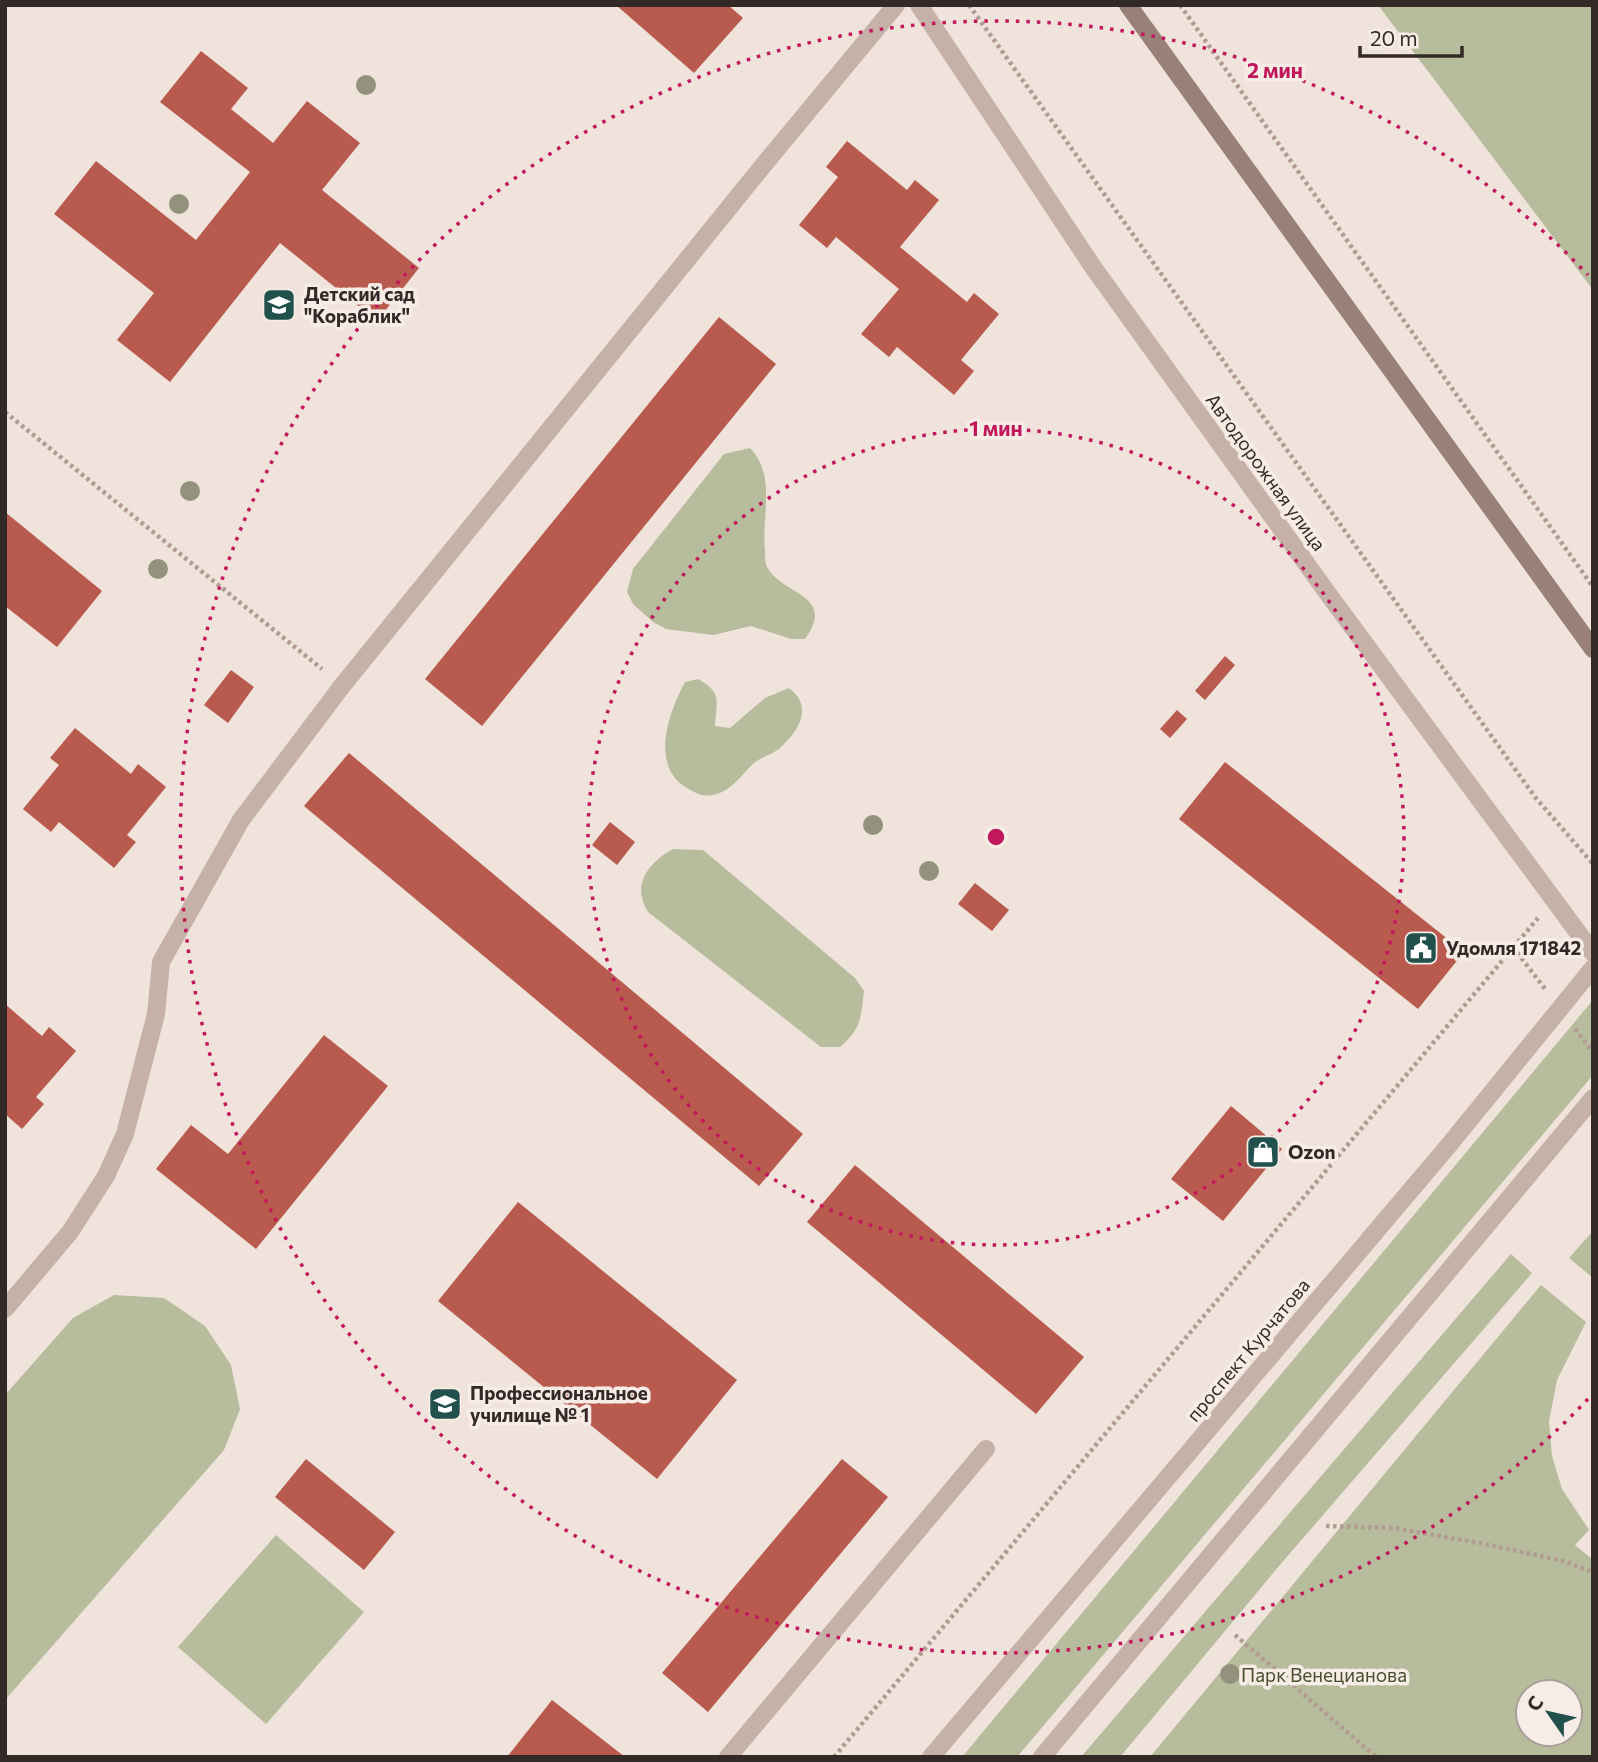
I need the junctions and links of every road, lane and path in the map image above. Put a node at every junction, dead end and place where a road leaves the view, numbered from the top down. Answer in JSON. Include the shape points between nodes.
{"nodes":[{"id":1,"x":896,"y":5,"type":"edge"},
{"id":2,"x":919,"y":5,"type":"edge"},
{"id":3,"x":969,"y":5,"type":"edge"},
{"id":4,"x":1128,"y":5,"type":"edge"},
{"id":5,"x":1180,"y":5,"type":"edge"},
{"id":6,"x":5,"y":412,"type":"edge"},
{"id":7,"x":1593,"y":587,"type":"edge"},
{"id":8,"x":1593,"y":649,"type":"edge"},
{"id":9,"x":342,"y":686,"type":"junction"},
{"id":10,"x":1593,"y":864,"type":"edge"},
{"id":11,"x":1553,"y":901,"type":"junction"},
{"id":12,"x":1593,"y":953,"type":"edge"},
{"id":13,"x":1593,"y":968,"type":"edge"},
{"id":14,"x":1593,"y":1098,"type":"edge"},
{"id":15,"x":5,"y":1309,"type":"edge"},
{"id":16,"x":986,"y":1449,"type":"dead end"},
{"id":17,"x":1326,"y":1526,"type":"dead end"},
{"id":18,"x":1593,"y":1572,"type":"edge"},
{"id":19,"x":1235,"y":1635,"type":"dead end"},
{"id":20,"x":729,"y":1757,"type":"edge"},
{"id":21,"x":834,"y":1757,"type":"edge"},
{"id":22,"x":931,"y":1757,"type":"edge"},
{"id":23,"x":1042,"y":1757,"type":"edge"},
{"id":24,"x":1376,"y":1757,"type":"edge"}],
"edges":[{"from":1,"to":9,"type":"street"},
{"from":2,"to":11,"type":"street","name":"Автодорожная улица","via":[[1093,267]]},
{"from":3,"to":10,"type":"path","via":[[1535,797]]},
{"from":4,"to":8,"type":"main road"},
{"from":5,"to":7,"type":"path"},
{"from":6,"to":9,"type":"path"},
{"from":9,"to":15,"type":"street","via":[[241,820],[161,962],[156,1014],[125,1134],[106,1176],[70,1232]]},
{"from":11,"to":12,"type":"street","name":"Автодорожная улица"},
{"from":11,"to":21,"type":"path"},
{"from":13,"to":22,"type":"street","name":"проспект Курчатова"},
{"from":14,"to":23,"type":"street"},
{"from":16,"to":20,"type":"street"},
{"from":17,"to":18,"type":"path","via":[[1393,1528],[1563,1561]]},
{"from":19,"to":24,"type":"path"}]}
